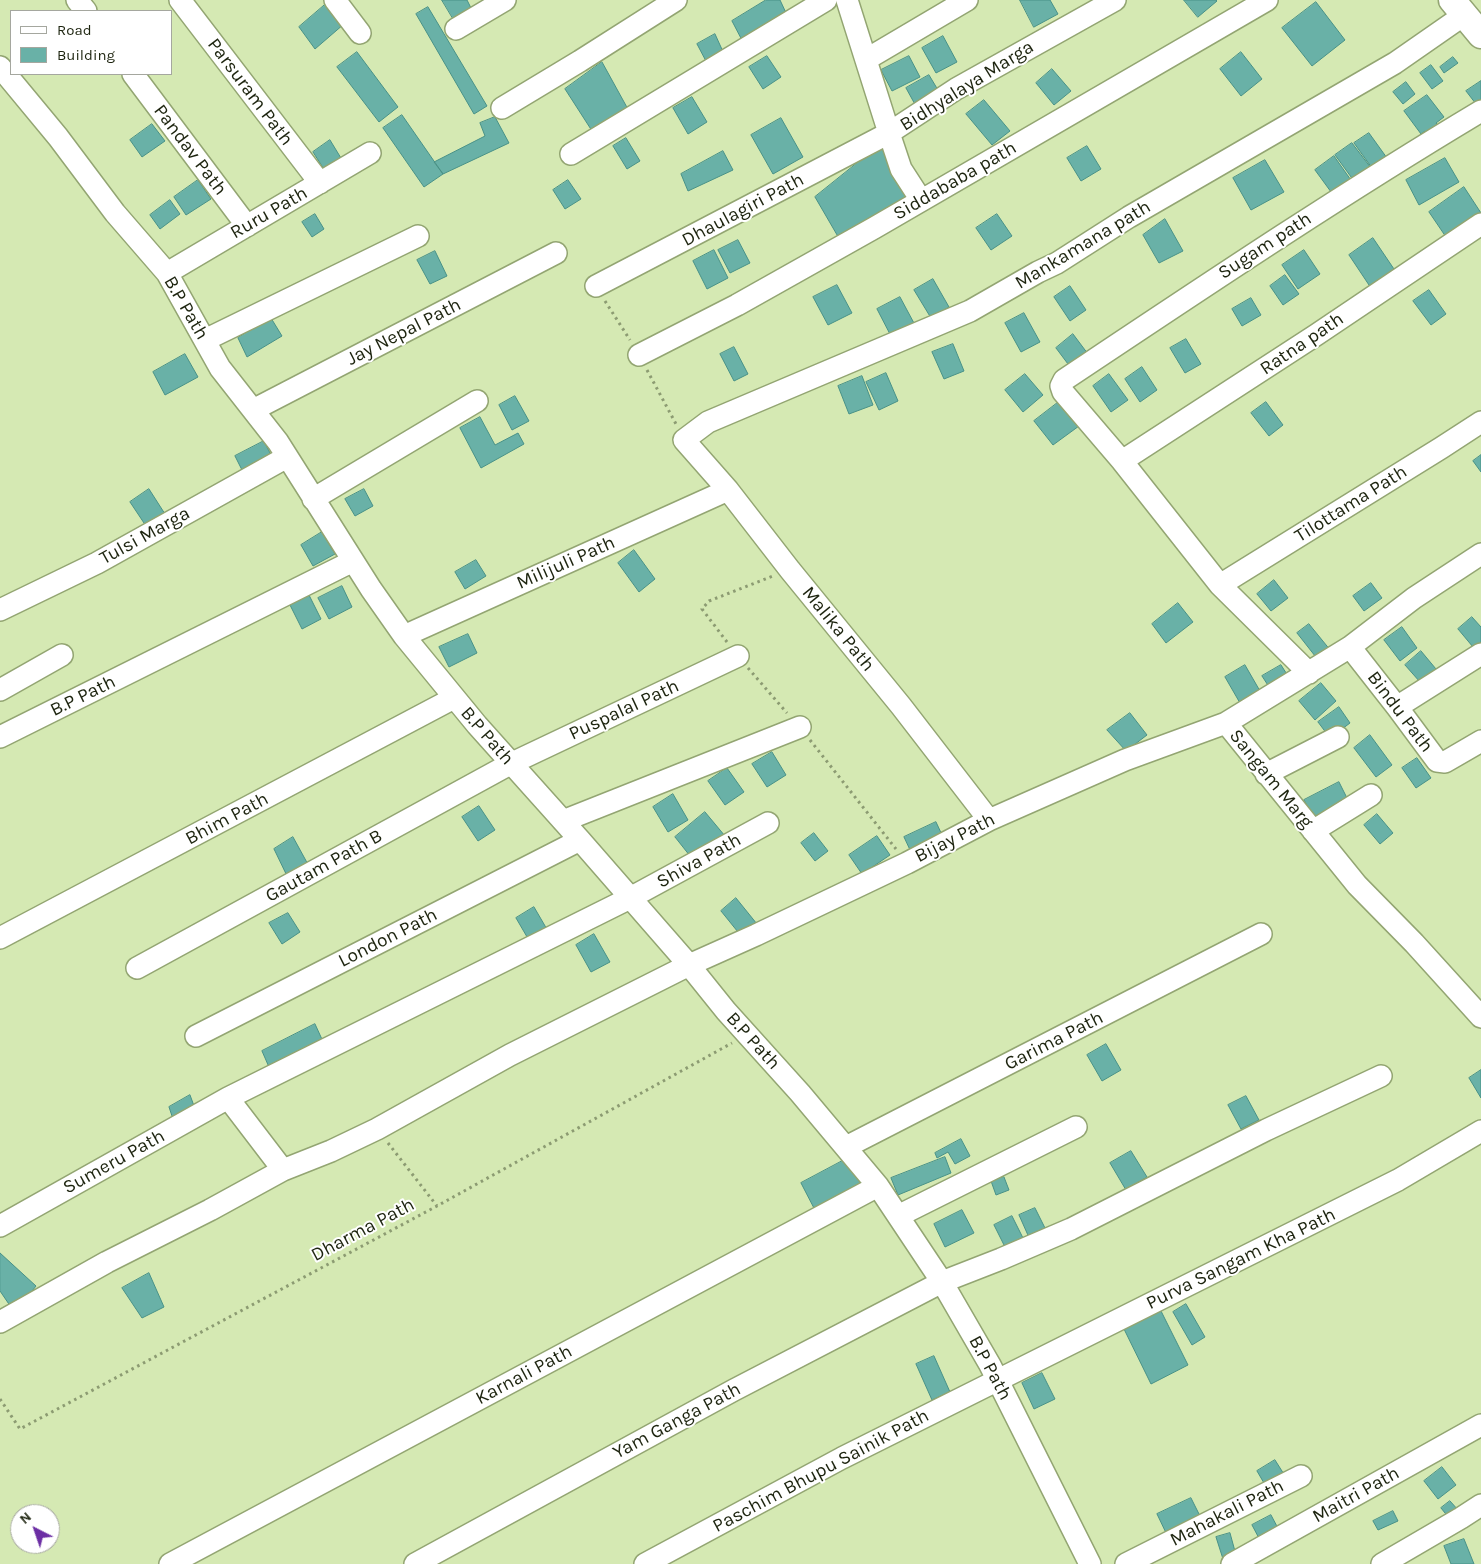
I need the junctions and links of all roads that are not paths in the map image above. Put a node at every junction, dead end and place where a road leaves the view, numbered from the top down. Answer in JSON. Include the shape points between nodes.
{"nodes":[{"id":1,"x":77,"y":0,"type":"edge"},
{"id":2,"x":180,"y":0,"type":"edge"},
{"id":3,"x":335,"y":0,"type":"edge"},
{"id":4,"x":505,"y":0,"type":"edge"},
{"id":5,"x":676,"y":0,"type":"edge"},
{"id":6,"x":826,"y":0,"type":"edge"},
{"id":7,"x":847,"y":0,"type":"edge"},
{"id":8,"x":967,"y":0,"type":"edge"},
{"id":9,"x":1115,"y":0,"type":"edge"},
{"id":10,"x":1267,"y":0,"type":"edge"},
{"id":11,"x":1458,"y":7,"type":"edge"},
{"id":12,"x":85,"y":10,"type":"edge"},
{"id":13,"x":456,"y":29,"type":"dead end"},
{"id":14,"x":360,"y":33,"type":"dead end"},
{"id":15,"x":1481,"y":35,"type":"edge"},
{"id":16,"x":867,"y":59,"type":"junction"},
{"id":17,"x":0,"y":67,"type":"edge"},
{"id":18,"x":134,"y":75,"type":"edge"},
{"id":19,"x":502,"y":108,"type":"dead end"},
{"id":20,"x":1481,"y":111,"type":"edge"},
{"id":21,"x":889,"y":133,"type":"junction"},
{"id":22,"x":370,"y":152,"type":"dead end"},
{"id":23,"x":571,"y":154,"type":"dead end"},
{"id":24,"x":320,"y":183,"type":"junction"},
{"id":25,"x":921,"y":200,"type":"junction"},
{"id":26,"x":1481,"y":224,"type":"edge"},
{"id":27,"x":247,"y":226,"type":"junction"},
{"id":28,"x":418,"y":236,"type":"dead end"},
{"id":29,"x":556,"y":254,"type":"dead end"},
{"id":30,"x":167,"y":273,"type":"junction"},
{"id":31,"x":596,"y":286,"type":"dead end"},
{"id":32,"x":205,"y":340,"type":"junction"},
{"id":33,"x":639,"y":355,"type":"dead end"},
{"id":34,"x":477,"y":401,"type":"dead end"},
{"id":35,"x":253,"y":410,"type":"junction"},
{"id":36,"x":1481,"y":422,"type":"edge"},
{"id":37,"x":684,"y":440,"type":"joint"},
{"id":38,"x":287,"y":457,"type":"junction"},
{"id":39,"x":1122,"y":461,"type":"junction"},
{"id":40,"x":728,"y":490,"type":"junction"},
{"id":41,"x":313,"y":499,"type":"junction"},
{"id":42,"x":1481,"y":554,"type":"edge"},
{"id":43,"x":353,"y":561,"type":"junction"},
{"id":44,"x":1220,"y":585,"type":"junction"},
{"id":45,"x":3,"y":602,"type":"edge"},
{"id":46,"x":404,"y":636,"type":"junction"},
{"id":47,"x":1350,"y":648,"type":"junction"},
{"id":48,"x":1481,"y":654,"type":"edge"},
{"id":49,"x":62,"y":656,"type":"dead end"},
{"id":50,"x":738,"y":656,"type":"road end"},
{"id":51,"x":1309,"y":673,"type":"junction"},
{"id":52,"x":0,"y":690,"type":"edge"},
{"id":53,"x":454,"y":698,"type":"junction"},
{"id":54,"x":1397,"y":707,"type":"junction"},
{"id":55,"x":1226,"y":723,"type":"junction"},
{"id":56,"x":800,"y":727,"type":"road end"},
{"id":57,"x":0,"y":737,"type":"edge"},
{"id":58,"x":1338,"y":737,"type":"dead end"},
{"id":59,"x":1481,"y":741,"type":"edge"},
{"id":60,"x":510,"y":764,"type":"junction"},
{"id":61,"x":1266,"y":774,"type":"junction"},
{"id":62,"x":1370,"y":795,"type":"dead end"},
{"id":63,"x":989,"y":820,"type":"junction"},
{"id":64,"x":563,"y":821,"type":"junction"},
{"id":65,"x":768,"y":823,"type":"dead end"},
{"id":66,"x":1313,"y":831,"type":"junction"},
{"id":67,"x":580,"y":840,"type":"junction"},
{"id":68,"x":630,"y":898,"type":"junction"},
{"id":69,"x":1261,"y":934,"type":"dead end"},
{"id":70,"x":0,"y":938,"type":"edge"},
{"id":71,"x":688,"y":965,"type":"junction"},
{"id":72,"x":137,"y":968,"type":"dead end"},
{"id":73,"x":1481,"y":1017,"type":"edge"},
{"id":74,"x":196,"y":1036,"type":"dead end"},
{"id":75,"x":1381,"y":1076,"type":"dead end"},
{"id":76,"x":228,"y":1098,"type":"junction"},
{"id":77,"x":1076,"y":1127,"type":"dead end"},
{"id":78,"x":1481,"y":1131,"type":"edge"},
{"id":79,"x":846,"y":1147,"type":"junction"},
{"id":80,"x":284,"y":1170,"type":"junction"},
{"id":81,"x":878,"y":1186,"type":"junction"},
{"id":82,"x":898,"y":1216,"type":"junction"},
{"id":83,"x":0,"y":1226,"type":"edge"},
{"id":84,"x":942,"y":1282,"type":"junction"},
{"id":85,"x":0,"y":1322,"type":"edge"},
{"id":86,"x":997,"y":1380,"type":"junction"},
{"id":87,"x":1481,"y":1425,"type":"edge"},
{"id":88,"x":1301,"y":1476,"type":"dead end"},
{"id":89,"x":1481,"y":1504,"type":"edge"},
{"id":90,"x":170,"y":1564,"type":"edge"},
{"id":91,"x":415,"y":1564,"type":"edge"},
{"id":92,"x":646,"y":1564,"type":"edge"},
{"id":93,"x":1090,"y":1564,"type":"edge"},
{"id":94,"x":1126,"y":1564,"type":"edge"},
{"id":95,"x":1232,"y":1564,"type":"edge"},
{"id":96,"x":1382,"y":1564,"type":"edge"}],
"edges":[{"from":1,"to":12,"type":"street"},
{"from":2,"to":24,"type":"street","name":"Parsuram Path"},
{"from":3,"to":14,"type":"street"},
{"from":4,"to":13,"type":"street"},
{"from":5,"to":19,"type":"street"},
{"from":6,"to":23,"type":"street"},
{"from":7,"to":16,"type":"street","name":"Bidhyalaya Marga"},
{"from":8,"to":16,"type":"street"},
{"from":9,"to":21,"type":"street","name":"Bidhyalaya Marga","via":[[956,89]]},
{"from":10,"to":25,"type":"street","name":"Siddababa path"},
{"from":11,"to":15,"type":"main road"},
{"from":11,"to":37,"type":"street","name":"Mankamana path","via":[[1395,63],[1129,217],[1057,263],[970,311],[708,422]]},
{"from":16,"to":21,"type":"street","name":"Bidhyalaya Marga"},
{"from":17,"to":30,"type":"street","name":"B.P Path"},
{"from":18,"to":27,"type":"street","name":"Pandav Path"},
{"from":20,"to":39,"type":"street","name":"Sugam path","via":[[1287,231],[1064,380],[1063,392]]},
{"from":21,"to":25,"type":"street","via":[[901,170]]},
{"from":21,"to":31,"type":"street","name":"Dhaulagiri Path"},
{"from":22,"to":24,"type":"street","name":"Ruru Path"},
{"from":24,"to":27,"type":"street","name":"Ruru Path"},
{"from":25,"to":33,"type":"street","name":"Siddababa path","via":[[737,304]]},
{"from":26,"to":39,"type":"street","name":"Ratna path"},
{"from":27,"to":30,"type":"street","name":"Ruru Path"},
{"from":28,"to":32,"type":"street"},
{"from":29,"to":35,"type":"street","name":"Jay Nepal Path"},
{"from":30,"to":32,"type":"street","name":"B.P Path"},
{"from":32,"to":35,"type":"street","name":"B.P Path","via":[[220,368]]},
{"from":34,"to":41,"type":"street"},
{"from":35,"to":38,"type":"street","name":"B.P Path"},
{"from":36,"to":44,"type":"street","name":"Tilottama Path"},
{"from":37,"to":40,"type":"street","name":"Malika Path"},
{"from":38,"to":41,"type":"street","name":"B.P Path"},
{"from":38,"to":45,"type":"street","name":"Tulsi Marga","via":[[97,563]]},
{"from":39,"to":44,"type":"street"},
{"from":40,"to":46,"type":"street","name":"Milijuli Path"},
{"from":40,"to":63,"type":"street","name":"Malika Path"},
{"from":41,"to":43,"type":"street","name":"B.P Path"},
{"from":42,"to":47,"type":"street","name":"Sangam Marg","via":[[1414,598]]},
{"from":43,"to":46,"type":"street","name":"B.P Path"},
{"from":43,"to":57,"type":"street","name":"B.P Path"},
{"from":44,"to":51,"type":"street"},
{"from":46,"to":53,"type":"street","name":"B.P Path"},
{"from":47,"to":51,"type":"street","name":"Sangam Marg"},
{"from":47,"to":54,"type":"street","name":"Bindu Path"},
{"from":48,"to":54,"type":"street"},
{"from":49,"to":52,"type":"street"},
{"from":50,"to":60,"type":"street","name":"Puspalal Path"},
{"from":51,"to":55,"type":"street","name":"Sangam Marg"},
{"from":53,"to":60,"type":"street","name":"B.P Path"},
{"from":53,"to":70,"type":"street","name":"Bhim Path"},
{"from":54,"to":59,"type":"street","name":"Bindu Path","via":[[1440,763]]},
{"from":55,"to":61,"type":"street","name":"Sangam Marg"},
{"from":55,"to":63,"type":"street","name":"Bijay Path","via":[[1125,760]]},
{"from":56,"to":64,"type":"street"},
{"from":58,"to":61,"type":"street"},
{"from":60,"to":64,"type":"street","name":"B.P Path"},
{"from":60,"to":72,"type":"street","name":"Gautam Path B"},
{"from":61,"to":66,"type":"street","name":"Sangam Marg"},
{"from":62,"to":66,"type":"street"},
{"from":63,"to":71,"type":"street","name":"Bijay Path","via":[[907,863]]},
{"from":64,"to":67,"type":"street","name":"B.P Path"},
{"from":65,"to":68,"type":"street","name":"Shiva Path"},
{"from":66,"to":73,"type":"street","name":"Sangam Marg","via":[[1357,885]]},
{"from":67,"to":68,"type":"street","name":"B.P Path"},
{"from":67,"to":74,"type":"street","name":"London Path"},
{"from":68,"to":71,"type":"street","name":"B.P Path"},
{"from":68,"to":76,"type":"street","name":"Shiva Path"},
{"from":69,"to":79,"type":"street","name":"Garima Path"},
{"from":71,"to":79,"type":"street","name":"B.P Path"},
{"from":71,"to":80,"type":"street","name":"Bijay Path","via":[[510,1055],[377,1129]]},
{"from":75,"to":84,"type":"street","name":"Yam Ganga Path","via":[[1070,1229]]},
{"from":76,"to":80,"type":"street"},
{"from":76,"to":83,"type":"street","name":"Sumeru Path"},
{"from":77,"to":82,"type":"street"},
{"from":78,"to":86,"type":"street","name":"Purva Sangam Kha Path","via":[[1398,1180]]},
{"from":79,"to":81,"type":"street","name":"B.P Path"},
{"from":80,"to":85,"type":"street","name":"Bijay Path"},
{"from":81,"to":82,"type":"street","name":"B.P Path"},
{"from":81,"to":90,"type":"street","name":"Karnali Path"},
{"from":82,"to":84,"type":"street","name":"B.P Path"},
{"from":84,"to":86,"type":"street","name":"B.P Path"},
{"from":84,"to":91,"type":"street","name":"Yam Ganga Path","via":[[734,1390]]},
{"from":86,"to":92,"type":"street","name":"Paschim Bhupu Sainik Path","via":[[842,1458]]},
{"from":86,"to":93,"type":"street","name":"B.P Path"},
{"from":87,"to":95,"type":"street","name":"Maitri Path"},
{"from":88,"to":94,"type":"street","name":"Mahakali Path"},
{"from":89,"to":96,"type":"street"}]}
